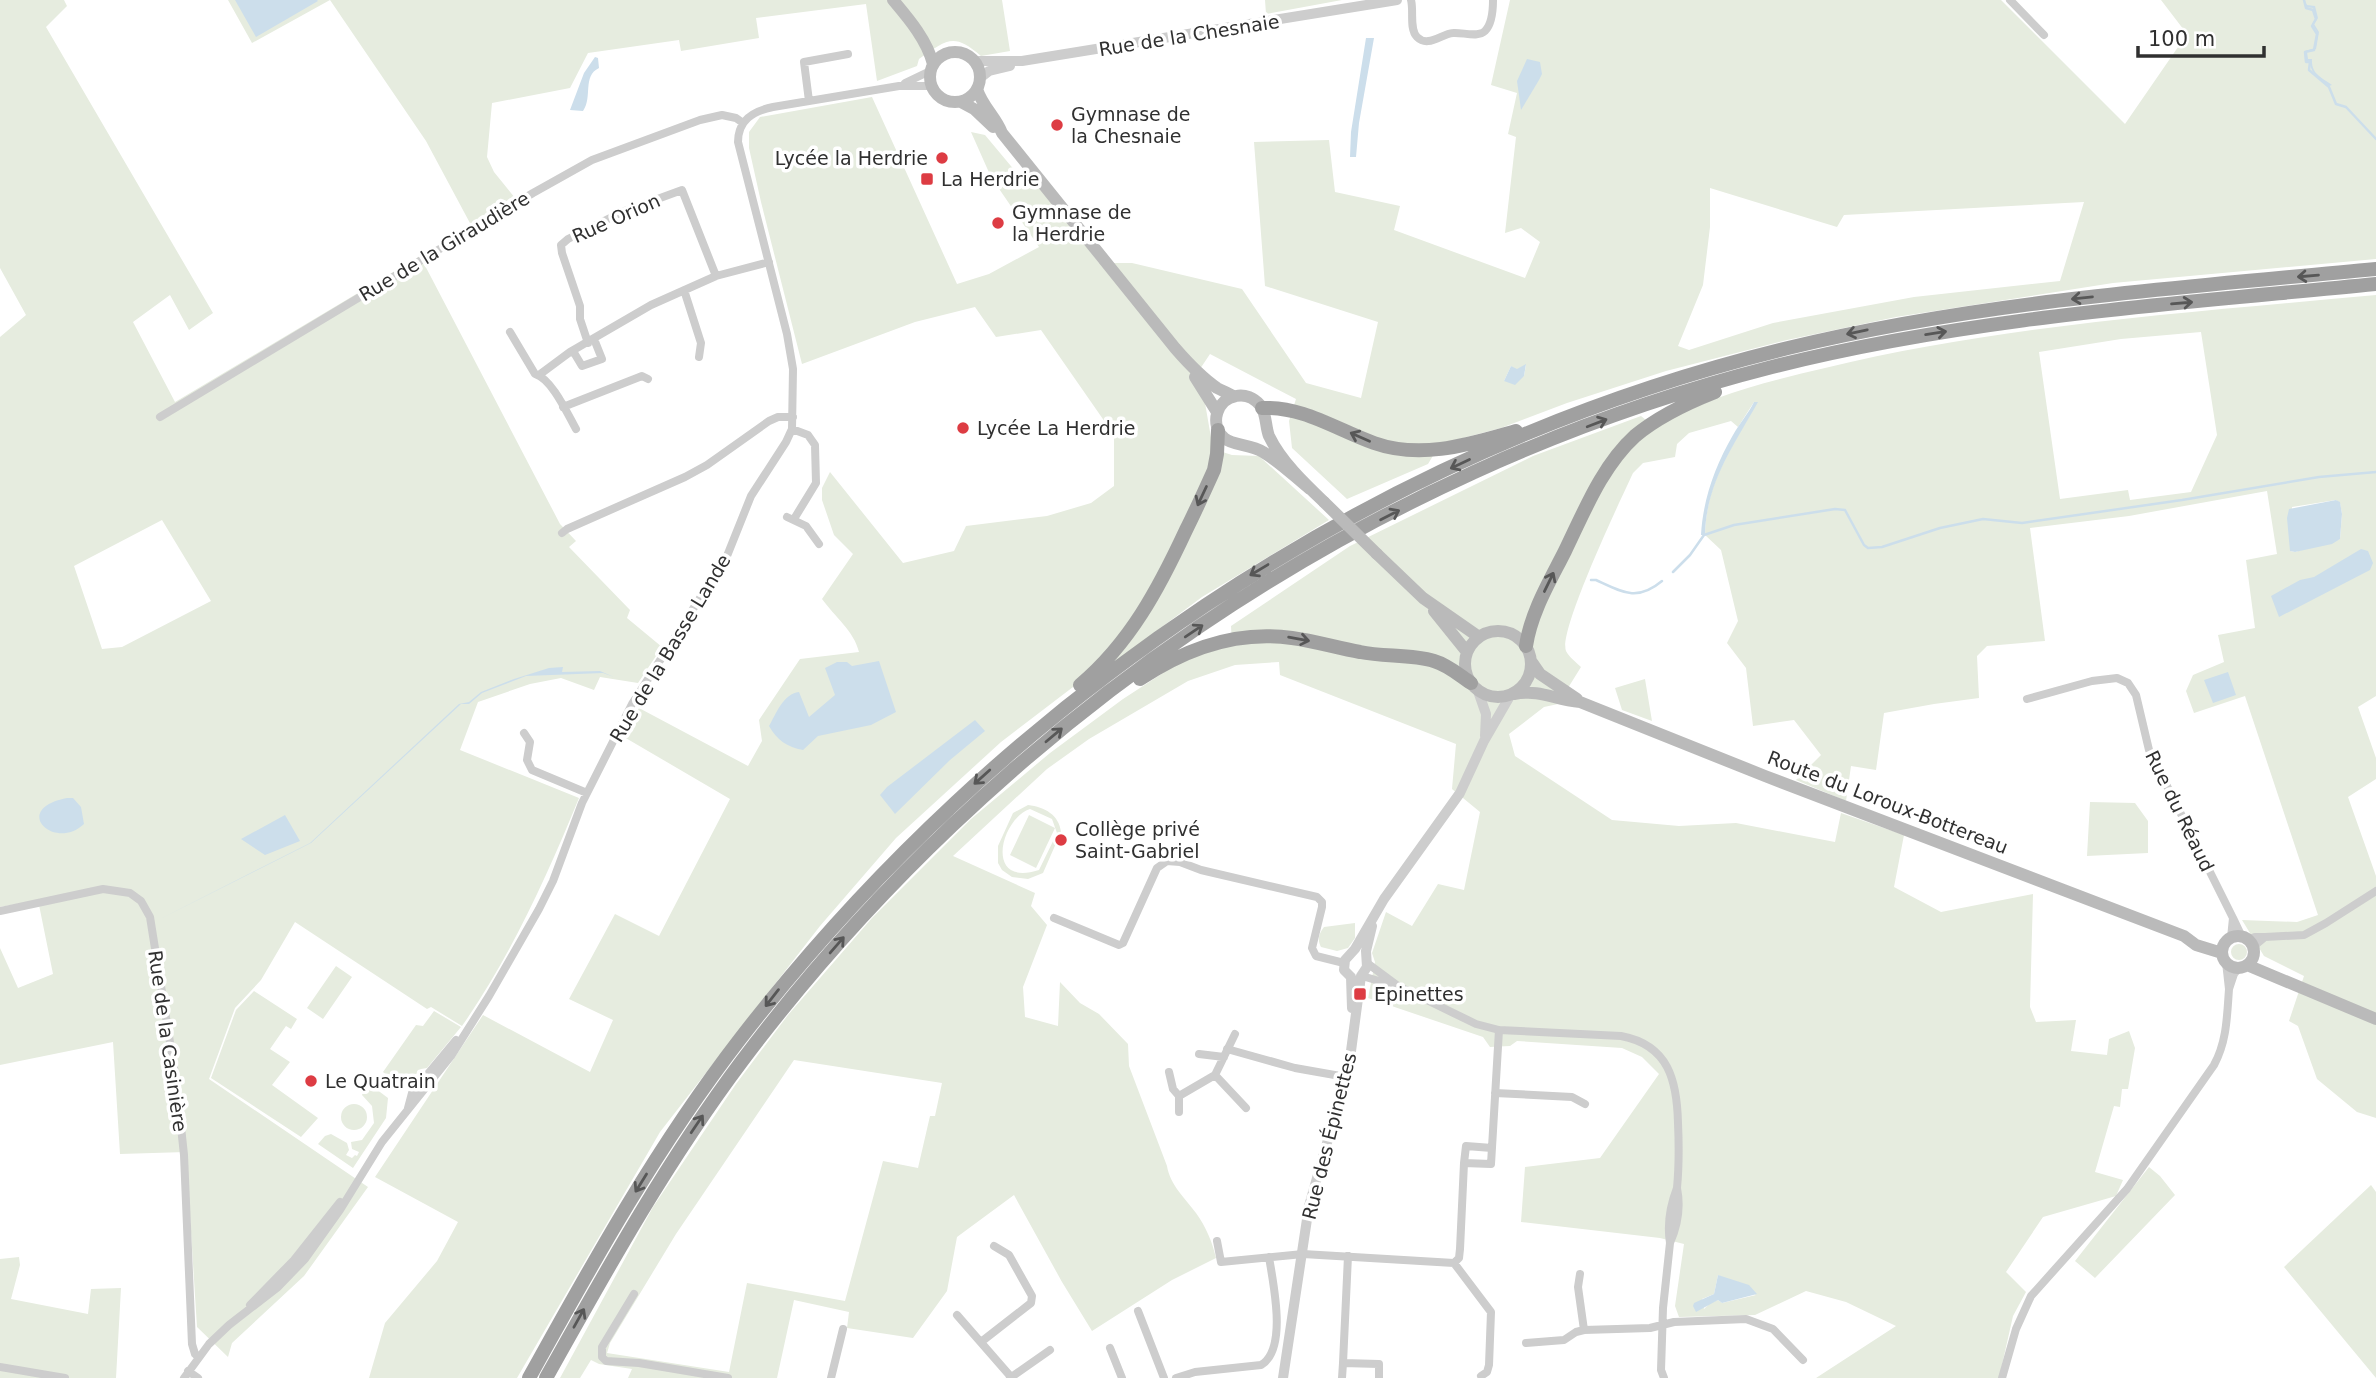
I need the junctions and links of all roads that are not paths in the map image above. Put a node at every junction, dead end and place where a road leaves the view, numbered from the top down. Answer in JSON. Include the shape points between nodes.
{"nodes":[{"id":1,"x":893,"y":0,"type":"edge"},
{"id":2,"x":1397,"y":0,"type":"edge"},
{"id":3,"x":1411,"y":0,"type":"edge"},
{"id":4,"x":1493,"y":0,"type":"edge"},
{"id":5,"x":2010,"y":0,"type":"edge"},
{"id":6,"x":912,"y":23,"type":"junction"},
{"id":7,"x":2044,"y":35,"type":"dead end"},
{"id":8,"x":950,"y":52,"type":"junction"},
{"id":9,"x":848,"y":54,"type":"dead end"},
{"id":10,"x":974,"y":61,"type":"junction"},
{"id":11,"x":1022,"y":61,"type":"junction"},
{"id":12,"x":932,"y":68,"type":"junction"},
{"id":13,"x":978,"y":84,"type":"junction"},
{"id":14,"x":899,"y":86,"type":"junction"},
{"id":15,"x":932,"y":88,"type":"junction"},
{"id":16,"x":809,"y":101,"type":"junction"},
{"id":17,"x":961,"y":102,"type":"junction"},
{"id":18,"x":743,"y":123,"type":"junction"},
{"id":19,"x":1002,"y":133,"type":"junction"},
{"id":20,"x":769,"y":262,"type":"junction"},
{"id":21,"x":2376,"y":269,"type":"edge"},
{"id":22,"x":716,"y":276,"type":"junction"},
{"id":23,"x":2376,"y":284,"type":"edge"},
{"id":24,"x":684,"y":290,"type":"junction"},
{"id":25,"x":510,"y":332,"type":"dead end"},
{"id":26,"x":591,"y":341,"type":"junction"},
{"id":27,"x":573,"y":351,"type":"junction"},
{"id":28,"x":699,"y":357,"type":"dead end"},
{"id":29,"x":1798,"y":361,"type":"junction"},
{"id":30,"x":1192,"y":367,"type":"junction"},
{"id":31,"x":540,"y":375,"type":"junction"},
{"id":32,"x":648,"y":379,"type":"dead end"},
{"id":33,"x":1233,"y":396,"type":"junction"},
{"id":34,"x":563,"y":407,"type":"junction"},
{"id":35,"x":1262,"y":408,"type":"junction"},
{"id":36,"x":1217,"y":412,"type":"junction"},
{"id":37,"x":160,"y":417,"type":"dead end"},
{"id":38,"x":793,"y":417,"type":"junction"},
{"id":39,"x":1265,"y":424,"type":"junction"},
{"id":40,"x":1545,"y":426,"type":"junction"},
{"id":41,"x":576,"y":429,"type":"dead end"},
{"id":42,"x":792,"y":429,"type":"junction"},
{"id":43,"x":1218,"y":430,"type":"junction"},
{"id":44,"x":1246,"y":444,"type":"junction"},
{"id":45,"x":1310,"y":489,"type":"junction"},
{"id":46,"x":562,"y":533,"type":"dead end"},
{"id":47,"x":819,"y":544,"type":"dead end"},
{"id":48,"x":1423,"y":598,"type":"junction"},
{"id":49,"x":1479,"y":637,"type":"junction"},
{"id":50,"x":1526,"y":646,"type":"junction"},
{"id":51,"x":1467,"y":652,"type":"junction"},
{"id":52,"x":1531,"y":661,"type":"junction"},
{"id":53,"x":1474,"y":687,"type":"junction"},
{"id":54,"x":1512,"y":695,"type":"junction"},
{"id":55,"x":1099,"y":699,"type":"junction"},
{"id":56,"x":2028,"y":699,"type":"dead end"},
{"id":57,"x":1580,"y":702,"type":"junction"},
{"id":58,"x":1033,"y":732,"type":"junction"},
{"id":59,"x":524,"y":733,"type":"dead end"},
{"id":60,"x":1484,"y":741,"type":"junction"},
{"id":61,"x":587,"y":793,"type":"junction"},
{"id":62,"x":2376,"y":891,"type":"edge"},
{"id":63,"x":0,"y":911,"type":"edge"},
{"id":64,"x":1054,"y":918,"type":"dead end"},
{"id":65,"x":1372,"y":920,"type":"junction"},
{"id":66,"x":2239,"y":951,"type":"junction"},
{"id":67,"x":1347,"y":959,"type":"junction"},
{"id":68,"x":1366,"y":961,"type":"junction"},
{"id":69,"x":1358,"y":976,"type":"junction"},
{"id":70,"x":1398,"y":986,"type":"junction"},
{"id":71,"x":2229,"y":989,"type":"junction"},
{"id":72,"x":2376,"y":1019,"type":"edge"},
{"id":73,"x":1499,"y":1030,"type":"junction"},
{"id":74,"x":1235,"y":1034,"type":"dead end"},
{"id":75,"x":1226,"y":1053,"type":"junction"},
{"id":76,"x":1199,"y":1054,"type":"dead end"},
{"id":77,"x":1169,"y":1072,"type":"dead end"},
{"id":78,"x":1215,"y":1076,"type":"junction"},
{"id":79,"x":1346,"y":1077,"type":"junction"},
{"id":80,"x":1495,"y":1093,"type":"junction"},
{"id":81,"x":1179,"y":1096,"type":"junction"},
{"id":82,"x":1585,"y":1104,"type":"dead end"},
{"id":83,"x":1246,"y":1108,"type":"dead end"},
{"id":84,"x":1179,"y":1112,"type":"dead end"},
{"id":85,"x":1492,"y":1147,"type":"junction"},
{"id":86,"x":1464,"y":1163,"type":"junction"},
{"id":87,"x":1217,"y":1241,"type":"dead end"},
{"id":88,"x":994,"y":1246,"type":"dead end"},
{"id":89,"x":1303,"y":1254,"type":"junction"},
{"id":90,"x":1348,"y":1256,"type":"junction"},
{"id":91,"x":1269,"y":1257,"type":"junction"},
{"id":92,"x":1454,"y":1263,"type":"junction"},
{"id":93,"x":1580,"y":1274,"type":"dead end"},
{"id":94,"x":634,"y":1294,"type":"dead end"},
{"id":95,"x":1138,"y":1311,"type":"dead end"},
{"id":96,"x":957,"y":1315,"type":"dead end"},
{"id":97,"x":1662,"y":1326,"type":"junction"},
{"id":98,"x":843,"y":1329,"type":"dead end"},
{"id":99,"x":193,"y":1330,"type":"junction"},
{"id":100,"x":1584,"y":1331,"type":"junction"},
{"id":101,"x":981,"y":1342,"type":"junction"},
{"id":102,"x":1525,"y":1343,"type":"dead end"},
{"id":103,"x":209,"y":1345,"type":"junction"},
{"id":104,"x":1110,"y":1348,"type":"dead end"},
{"id":105,"x":1050,"y":1350,"type":"dead end"},
{"id":106,"x":198,"y":1357,"type":"junction"},
{"id":107,"x":1803,"y":1360,"type":"dead end"},
{"id":108,"x":1343,"y":1363,"type":"junction"},
{"id":109,"x":0,"y":1367,"type":"edge"},
{"id":110,"x":1210,"y":1374,"type":"edge"},
{"id":111,"x":186,"y":1375,"type":"edge"},
{"id":112,"x":1661,"y":1375,"type":"edge"},
{"id":113,"x":1481,"y":1376,"type":"dead end"},
{"id":114,"x":65,"y":1378,"type":"edge"},
{"id":115,"x":198,"y":1378,"type":"edge"},
{"id":116,"x":528,"y":1378,"type":"edge"},
{"id":117,"x":546,"y":1378,"type":"edge"},
{"id":118,"x":728,"y":1378,"type":"edge"},
{"id":119,"x":831,"y":1378,"type":"edge"},
{"id":120,"x":1010,"y":1378,"type":"edge"},
{"id":121,"x":1122,"y":1378,"type":"edge"},
{"id":122,"x":1164,"y":1378,"type":"edge"},
{"id":123,"x":1176,"y":1378,"type":"edge"},
{"id":124,"x":1283,"y":1378,"type":"edge"},
{"id":125,"x":1342,"y":1378,"type":"edge"},
{"id":126,"x":1379,"y":1378,"type":"edge"},
{"id":127,"x":2002,"y":1378,"type":"edge"}],
"edges":[{"from":1,"to":6,"type":"main road"},
{"from":2,"to":11,"type":"street","name":"Rue de la Chesnaie"},
{"from":3,"to":4,"type":"street","via":[[1414,34],[1427,41],[1450,33],[1487,30]]},
{"from":5,"to":7,"type":"street"},
{"from":6,"to":8,"type":"main road"},
{"from":6,"to":12,"type":"main road","via":[[928,50]]},
{"from":8,"to":10,"type":"main road","via":[[963,53]]},
{"from":8,"to":12,"type":"main road"},
{"from":9,"to":16,"type":"street","via":[[804,62]]},
{"from":10,"to":11,"type":"street"},
{"from":10,"to":13,"type":"main road"},
{"from":11,"to":13,"type":"street","via":[[989,71]]},
{"from":12,"to":14,"type":"street"},
{"from":12,"to":15,"type":"main road"},
{"from":13,"to":17,"type":"main road"},
{"from":13,"to":19,"type":"main road","via":[[981,102]]},
{"from":14,"to":15,"type":"street"},
{"from":14,"to":16,"type":"street"},
{"from":15,"to":17,"type":"main road","via":[[947,101]]},
{"from":16,"to":18,"type":"street","via":[[753,112]]},
{"from":17,"to":19,"type":"main road"},
{"from":18,"to":20,"type":"street","name":"Rue de la Basse Lande","via":[[738,142]]},
{"from":18,"to":37,"type":"street","name":"Rue de la Giraudière","via":[[722,115],[700,120],[592,159]]},
{"from":19,"to":30,"type":"main road"},
{"from":20,"to":22,"type":"street"},
{"from":20,"to":38,"type":"street","name":"Rue de la Basse Lande","via":[[793,369]]},
{"from":21,"to":40,"type":"highway","one_way":true,"via":[[2030,304],[1878,328],[1722,366]]},
{"from":22,"to":24,"type":"street"},
{"from":22,"to":26,"type":"street","name":"Rue Orion","via":[[682,190],[568,239],[561,244],[562,253],[580,319]]},
{"from":29,"to":23,"type":"highway","one_way":true,"via":[[2025,320]]},
{"from":24,"to":26,"type":"street"},
{"from":24,"to":28,"type":"street","via":[[701,344]]},
{"from":25,"to":31,"type":"street","via":[[535,374]]},
{"from":26,"to":27,"type":"street"},
{"from":26,"to":27,"type":"street","via":[[602,359],[582,366]]},
{"from":27,"to":31,"type":"street"},
{"from":50,"to":29,"type":"highway","one_way":true,"via":[[1537,608],[1587,507],[1633,438],[1685,404],[1786,371]]},
{"from":55,"to":29,"type":"highway","one_way":true,"via":[[1273,580],[1437,491],[1607,419]]},
{"from":30,"to":33,"type":"main road"},
{"from":30,"to":36,"type":"main road"},
{"from":31,"to":34,"type":"street"},
{"from":32,"to":34,"type":"street","via":[[642,376]]},
{"from":33,"to":35,"type":"main road","via":[[1247,396]]},
{"from":33,"to":36,"type":"main road"},
{"from":34,"to":41,"type":"street"},
{"from":35,"to":39,"type":"main road"},
{"from":40,"to":35,"type":"highway","one_way":true,"via":[[1445,450],[1409,451],[1376,444],[1313,416]]},
{"from":36,"to":43,"type":"main road"},
{"from":38,"to":42,"type":"street","name":"Rue de la Basse Lande"},
{"from":38,"to":46,"type":"street","via":[[769,421],[685,477]]},
{"from":39,"to":44,"type":"main road","via":[[1259,437]]},
{"from":39,"to":45,"type":"main road","via":[[1278,451]]},
{"from":40,"to":58,"type":"highway","one_way":true,"via":[[1393,496],[1254,573],[1143,648]]},
{"from":42,"to":47,"type":"street","via":[[808,435],[815,445],[816,483],[790,518],[806,526]]},
{"from":42,"to":61,"type":"street","name":"Rue de la Basse Lande","via":[[751,496],[727,556],[632,704]]},
{"from":43,"to":44,"type":"main road","via":[[1230,442]]},
{"from":43,"to":58,"type":"highway","one_way":true,"via":[[1214,470],[1150,603],[1111,656],[1039,719]]},
{"from":44,"to":45,"type":"main road","via":[[1265,453]]},
{"from":45,"to":48,"type":"main road","bridge":true},
{"from":48,"to":49,"type":"main road"},
{"from":48,"to":51,"type":"main road"},
{"from":49,"to":50,"type":"main road","via":[[1506,632]]},
{"from":49,"to":51,"type":"main road"},
{"from":50,"to":52,"type":"main road"},
{"from":51,"to":53,"type":"main road","via":[[1465,667]]},
{"from":52,"to":54,"type":"main road","via":[[1528,679]]},
{"from":52,"to":57,"type":"main road","name":"Route du Loroux-Bottereau","via":[[1540,674]]},
{"from":53,"to":54,"type":"main road","via":[[1496,698]]},
{"from":55,"to":53,"type":"highway","one_way":true,"via":[[1112,698],[1194,650],[1257,636],[1436,661]]},
{"from":53,"to":60,"type":"street","via":[[1486,714]]},
{"from":54,"to":57,"type":"main road","name":"Route du Loroux-Bottereau","via":[[1539,692]]},
{"from":54,"to":60,"type":"street"},
{"from":117,"to":55,"type":"highway","one_way":true,"via":[[673,1160],[790,1000],[866,912],[943,834]]},
{"from":56,"to":66,"type":"street","name":"Rue du Réaud","via":[[2092,681],[2117,678],[2129,683],[2149,750],[2232,918]]},
{"from":57,"to":66,"type":"main road","name":"Route du Loroux-Bottereau","via":[[2184,936],[2196,945]]},
{"from":58,"to":116,"type":"highway","one_way":true,"via":[[884,872],[736,1044],[634,1194]]},
{"from":59,"to":61,"type":"street","via":[[530,742],[527,760],[532,770]]},
{"from":60,"to":65,"type":"street","via":[[1460,793]]},
{"from":61,"to":103,"type":"street","name":"Rue de la Basse Lande","via":[[539,909],[466,1030],[422,1078],[408,1108],[305,1259]]},
{"from":62,"to":66,"type":"street","via":[[2304,935],[2265,937]]},
{"from":63,"to":99,"type":"street","name":"Rue de la Casinière","via":[[103,890],[130,893],[150,917],[184,1155]]},
{"from":64,"to":67,"type":"street","via":[[1119,945],[1157,869],[1167,861],[1180,862],[1317,897],[1322,907],[1313,953]]},
{"from":65,"to":67,"type":"street"},
{"from":65,"to":68,"type":"street"},
{"from":66,"to":71,"type":"street"},
{"from":66,"to":71,"type":"street"},
{"from":66,"to":72,"type":"main road","name":"Route du Loroux-Bottereau","via":[[2296,984]]},
{"from":67,"to":68,"type":"street","via":[[1359,954]]},
{"from":67,"to":69,"type":"street","via":[[1346,972]]},
{"from":68,"to":69,"type":"street","via":[[1367,970]]},
{"from":68,"to":70,"type":"street"},
{"from":69,"to":70,"type":"street"},
{"from":69,"to":79,"type":"street","name":"Rue des Épinettes"},
{"from":70,"to":73,"type":"street","via":[[1467,1021]]},
{"from":71,"to":127,"type":"street","via":[[2226,1030],[2214,1065],[2127,1189],[2031,1296]]},
{"from":73,"to":80,"type":"street"},
{"from":73,"to":97,"type":"street","via":[[1621,1037],[1655,1051],[1668,1068],[1676,1090],[1679,1202]]},
{"from":74,"to":75,"type":"street"},
{"from":75,"to":76,"type":"street"},
{"from":75,"to":78,"type":"street"},
{"from":75,"to":79,"type":"street"},
{"from":77,"to":81,"type":"street"},
{"from":78,"to":81,"type":"street"},
{"from":78,"to":83,"type":"street"},
{"from":79,"to":89,"type":"street","name":"Rue des Épinettes","via":[[1315,1180]]},
{"from":80,"to":82,"type":"street","via":[[1572,1097]]},
{"from":80,"to":85,"type":"street"},
{"from":81,"to":84,"type":"street"},
{"from":85,"to":86,"type":"street","via":[[1466,1146]]},
{"from":85,"to":86,"type":"street","via":[[1491,1164]]},
{"from":86,"to":92,"type":"street","via":[[1460,1249]]},
{"from":87,"to":91,"type":"street","via":[[1222,1262]]},
{"from":88,"to":101,"type":"street","via":[[1009,1255],[1032,1296],[1031,1303]]},
{"from":89,"to":90,"type":"street"},
{"from":89,"to":91,"type":"street"},
{"from":89,"to":124,"type":"street","name":"Rue des Épinettes"},
{"from":90,"to":92,"type":"street"},
{"from":90,"to":108,"type":"street"},
{"from":91,"to":110,"type":"street","via":[[1278,1313],[1268,1361]]},
{"from":92,"to":113,"type":"street","via":[[1491,1312],[1489,1365]]},
{"from":93,"to":100,"type":"street"},
{"from":94,"to":118,"type":"street","via":[[602,1347],[606,1361]]},
{"from":95,"to":122,"type":"street"},
{"from":96,"to":101,"type":"street"},
{"from":97,"to":100,"type":"street"},
{"from":97,"to":107,"type":"street","via":[[1754,1320],[1773,1329]]},
{"from":97,"to":112,"type":"street"},
{"from":98,"to":119,"type":"street"},
{"from":99,"to":103,"type":"street"},
{"from":99,"to":106,"type":"street","name":"Rue de la Casinière","via":[[192,1348]]},
{"from":100,"to":102,"type":"street","via":[[1564,1340]]},
{"from":101,"to":120,"type":"street"},
{"from":103,"to":106,"type":"street","name":"Rue de la Basse Lande"},
{"from":104,"to":121,"type":"street"},
{"from":105,"to":120,"type":"street"},
{"from":106,"to":111,"type":"street","name":"Rue de la Basse Lande"},
{"from":108,"to":125,"type":"street"},
{"from":108,"to":126,"type":"street","via":[[1379,1364]]},
{"from":109,"to":114,"type":"street"},
{"from":110,"to":123,"type":"street"},
{"from":111,"to":115,"type":"street"}]}
